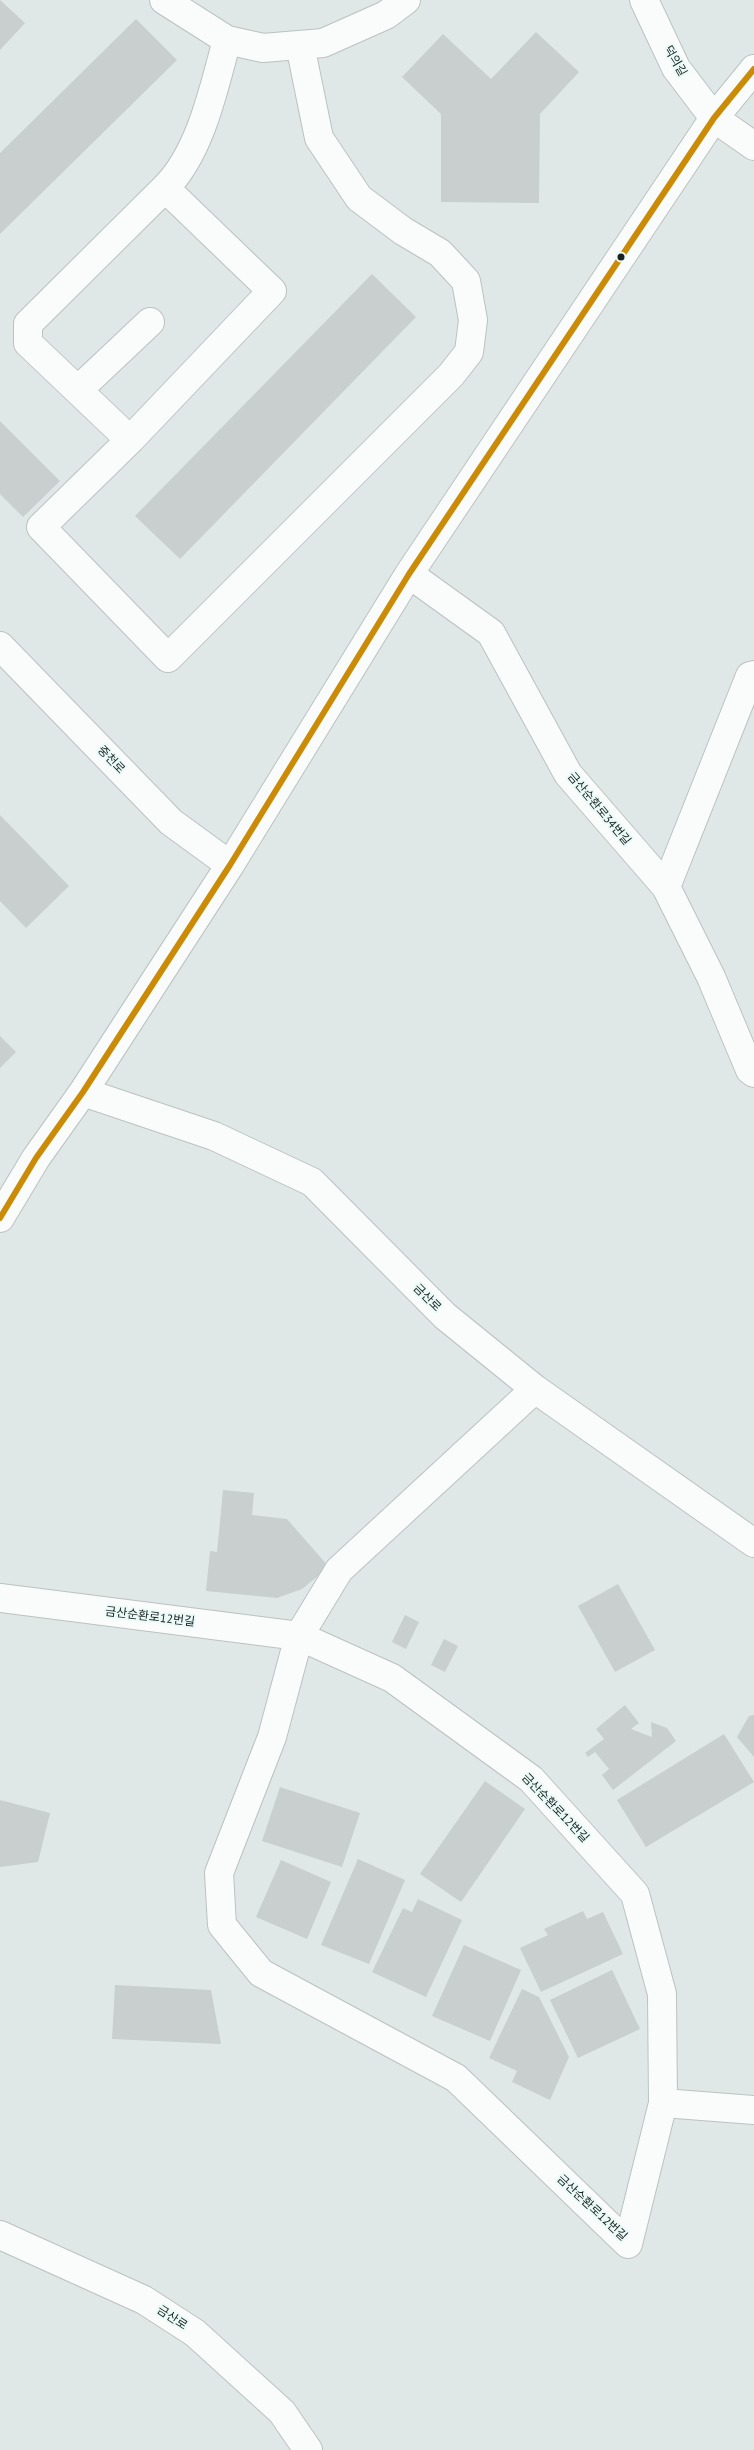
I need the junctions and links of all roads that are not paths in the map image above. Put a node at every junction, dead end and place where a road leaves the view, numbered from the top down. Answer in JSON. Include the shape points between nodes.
{"nodes":[{"id":1,"x":164,"y":0,"type":"edge"},
{"id":2,"x":406,"y":0,"type":"edge"},
{"id":3,"x":644,"y":0,"type":"edge"},
{"id":4,"x":227,"y":40,"type":"junction"},
{"id":5,"x":300,"y":45,"type":"junction"},
{"id":6,"x":754,"y":69,"type":"edge"},
{"id":7,"x":714,"y":118,"type":"junction"},
{"id":8,"x":754,"y":146,"type":"edge"},
{"id":9,"x":165,"y":188,"type":"junction"},
{"id":10,"x":150,"y":322,"type":"dead end"},
{"id":11,"x":78,"y":390,"type":"junction"},
{"id":12,"x":130,"y":440,"type":"junction"},
{"id":13,"x":409,"y":574,"type":"junction"},
{"id":14,"x":0,"y":646,"type":"edge"},
{"id":15,"x":754,"y":675,"type":"edge"},
{"id":16,"x":230,"y":865,"type":"junction"},
{"id":17,"x":666,"y":886,"type":"junction"},
{"id":18,"x":754,"y":1073,"type":"edge"},
{"id":19,"x":83,"y":1092,"type":"junction"},
{"id":20,"x":0,"y":1218,"type":"edge"},
{"id":21,"x":535,"y":1389,"type":"junction"},
{"id":22,"x":754,"y":1543,"type":"edge"},
{"id":23,"x":0,"y":1598,"type":"edge"},
{"id":24,"x":299,"y":1636,"type":"junction"},
{"id":25,"x":663,"y":2103,"type":"junction"},
{"id":26,"x":754,"y":2110,"type":"edge"},
{"id":27,"x":0,"y":2235,"type":"edge"},
{"id":28,"x":308,"y":2450,"type":"edge"}],
"edges":[{"from":1,"to":4,"type":"street"},
{"from":2,"to":5,"type":"street","via":[[386,15],[323,43]]},
{"from":3,"to":7,"type":"street","name":"덕의길","via":[[676,68]]},
{"from":4,"to":5,"type":"street","via":[[263,48]]},
{"from":4,"to":9,"type":"street","via":[[202,128]]},
{"from":5,"to":12,"type":"street","via":[[319,138],[359,198],[403,231],[440,253],[466,281],[474,320],[469,352],[451,375],[168,658],[41,527]]},
{"from":6,"to":7,"type":"street"},
{"from":7,"to":8,"type":"street","name":"덕의길"},
{"from":7,"to":13,"type":"street"},
{"from":9,"to":11,"type":"street","via":[[28,324],[28,343]]},
{"from":9,"to":12,"type":"street","via":[[272,291]]},
{"from":10,"to":11,"type":"street"},
{"from":11,"to":12,"type":"street"},
{"from":13,"to":16,"type":"street"},
{"from":13,"to":17,"type":"street","name":"금산순환로34번길","via":[[491,633],[568,774]]},
{"from":14,"to":16,"type":"street","name":"중천로","via":[[170,822]]},
{"from":15,"to":17,"type":"street","via":[[750,676]]},
{"from":16,"to":19,"type":"street"},
{"from":17,"to":18,"type":"street","name":"금산순환로34번길"},
{"from":19,"to":20,"type":"street","via":[[36,1158]]},
{"from":19,"to":21,"type":"street","name":"금산로","via":[[214,1136],[312,1182],[445,1316]]},
{"from":21,"to":22,"type":"street","name":"금산로"},
{"from":21,"to":24,"type":"street","name":"금산순환로12번길","via":[[339,1570]]},
{"from":23,"to":24,"type":"street","name":"금산순환로12번길"},
{"from":24,"to":25,"type":"street","name":"금산순환로12번길","via":[[392,1678],[531,1779],[635,1894],[662,1994]]},
{"from":24,"to":25,"type":"street","name":"금산순환로12번길","via":[[272,1737],[219,1873],[222,1926],[261,1973],[456,2078],[628,2244]]},
{"from":25,"to":26,"type":"street"},
{"from":27,"to":28,"type":"street","name":"금산로","via":[[144,2300],[195,2333],[282,2412]]}]}
